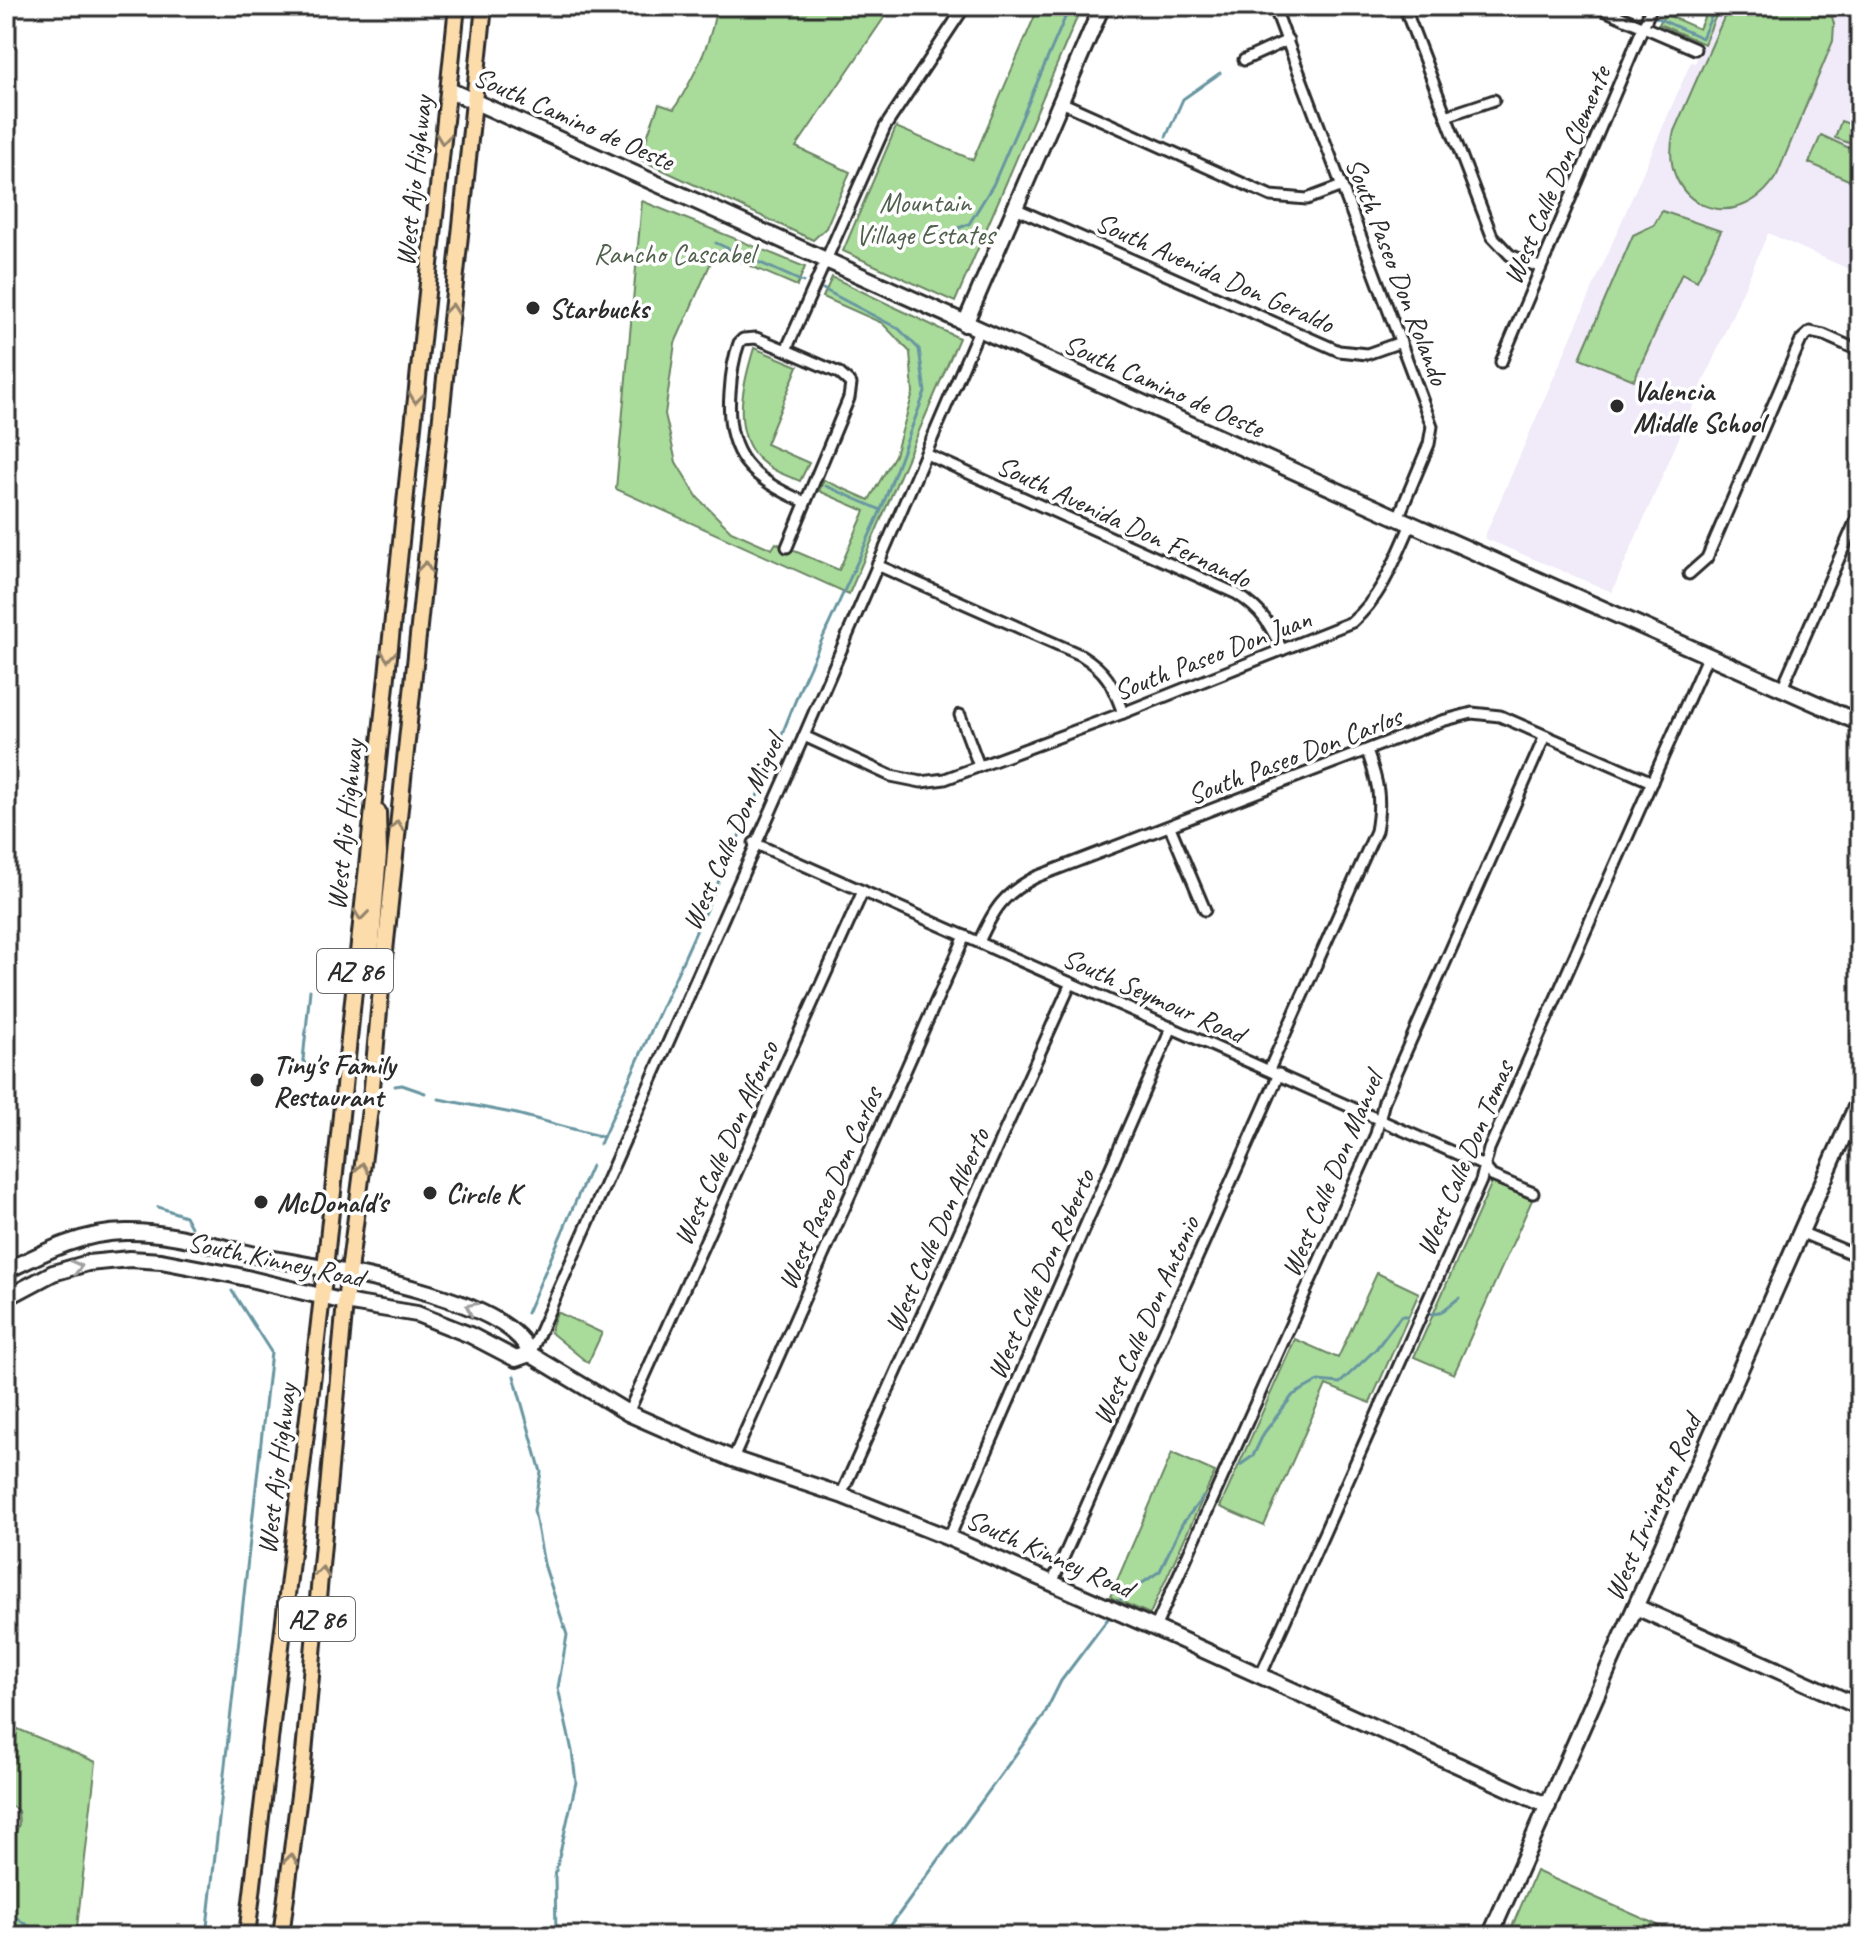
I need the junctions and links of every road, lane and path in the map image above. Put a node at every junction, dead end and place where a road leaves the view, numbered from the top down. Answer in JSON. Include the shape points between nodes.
{"nodes":[{"id":1,"x":457,"y":6,"type":"edge"},
{"id":2,"x":484,"y":6,"type":"edge"},
{"id":3,"x":965,"y":6,"type":"edge"},
{"id":4,"x":1102,"y":6,"type":"edge"},
{"id":5,"x":1274,"y":6,"type":"edge"},
{"id":6,"x":1404,"y":6,"type":"edge"},
{"id":7,"x":1595,"y":6,"type":"edge"},
{"id":8,"x":1652,"y":6,"type":"edge"},
{"id":9,"x":1643,"y":28,"type":"junction"},
{"id":10,"x":1288,"y":40,"type":"junction"},
{"id":11,"x":1695,"y":49,"type":"dead end"},
{"id":12,"x":1244,"y":60,"type":"dead end"},
{"id":13,"x":449,"y":90,"type":"junction"},
{"id":14,"x":1494,"y":100,"type":"dead end"},
{"id":15,"x":475,"y":101,"type":"junction"},
{"id":16,"x":1061,"y":102,"type":"junction"},
{"id":17,"x":1446,"y":116,"type":"junction"},
{"id":18,"x":1342,"y":186,"type":"junction"},
{"id":19,"x":1015,"y":208,"type":"junction"},
{"id":20,"x":825,"y":260,"type":"junction"},
{"id":21,"x":1539,"y":267,"type":"junction"},
{"id":22,"x":972,"y":327,"type":"junction"},
{"id":23,"x":1401,"y":342,"type":"junction"},
{"id":24,"x":786,"y":350,"type":"junction"},
{"id":25,"x":1860,"y":351,"type":"edge"},
{"id":26,"x":1501,"y":362,"type":"dead end"},
{"id":27,"x":926,"y":454,"type":"junction"},
{"id":28,"x":805,"y":502,"type":"junction"},
{"id":29,"x":1860,"y":511,"type":"edge"},
{"id":30,"x":1405,"y":521,"type":"junction"},
{"id":31,"x":787,"y":547,"type":"dead end"},
{"id":32,"x":877,"y":565,"type":"junction"},
{"id":33,"x":1689,"y":574,"type":"dead end"},
{"id":34,"x":1282,"y":650,"type":"junction"},
{"id":35,"x":1708,"y":655,"type":"junction"},
{"id":36,"x":1782,"y":688,"type":"junction"},
{"id":37,"x":1123,"y":713,"type":"junction"},
{"id":38,"x":960,"y":715,"type":"dead end"},
{"id":39,"x":1860,"y":723,"type":"edge"},
{"id":40,"x":804,"y":736,"type":"junction"},
{"id":41,"x":1545,"y":736,"type":"junction"},
{"id":42,"x":1367,"y":751,"type":"junction"},
{"id":43,"x":979,"y":766,"type":"junction"},
{"id":44,"x":1652,"y":782,"type":"junction"},
{"id":45,"x":374,"y":788,"type":"junction"},
{"id":46,"x":1170,"y":827,"type":"junction"},
{"id":47,"x":754,"y":843,"type":"junction"},
{"id":48,"x":863,"y":891,"type":"junction"},
{"id":49,"x":1205,"y":910,"type":"dead end"},
{"id":50,"x":965,"y":936,"type":"junction"},
{"id":51,"x":979,"y":942,"type":"junction"},
{"id":52,"x":1071,"y":983,"type":"junction"},
{"id":53,"x":381,"y":989,"type":"junction"},
{"id":54,"x":1172,"y":1027,"type":"junction"},
{"id":55,"x":1269,"y":1070,"type":"junction"},
{"id":56,"x":1279,"y":1074,"type":"junction"},
{"id":57,"x":1860,"y":1098,"type":"edge"},
{"id":58,"x":1380,"y":1118,"type":"junction"},
{"id":59,"x":1484,"y":1166,"type":"junction"},
{"id":60,"x":1533,"y":1193,"type":"dead end"},
{"id":61,"x":1800,"y":1232,"type":"junction"},
{"id":62,"x":1860,"y":1257,"type":"edge"},
{"id":63,"x":325,"y":1268,"type":"junction"},
{"id":64,"x":6,"y":1271,"type":"edge"},
{"id":65,"x":349,"y":1273,"type":"junction"},
{"id":66,"x":322,"y":1297,"type":"junction"},
{"id":67,"x":6,"y":1298,"type":"edge"},
{"id":68,"x":345,"y":1302,"type":"junction"},
{"id":69,"x":530,"y":1354,"type":"junction"},
{"id":70,"x":628,"y":1413,"type":"junction"},
{"id":71,"x":733,"y":1459,"type":"junction"},
{"id":72,"x":841,"y":1495,"type":"junction"},
{"id":73,"x":949,"y":1538,"type":"junction"},
{"id":74,"x":1052,"y":1583,"type":"junction"},
{"id":75,"x":1636,"y":1607,"type":"junction"},
{"id":76,"x":1155,"y":1628,"type":"junction"},
{"id":77,"x":1260,"y":1677,"type":"junction"},
{"id":78,"x":1860,"y":1707,"type":"edge"},
{"id":79,"x":1548,"y":1806,"type":"junction"},
{"id":80,"x":247,"y":1936,"type":"edge"},
{"id":81,"x":281,"y":1936,"type":"edge"},
{"id":82,"x":1490,"y":1936,"type":"edge"}],
"edges":[{"from":1,"to":13,"type":"main road","name":"West Ajo Highway","number":"AZ 86"},
{"from":2,"to":15,"type":"main road","name":"West Ajo Highway","number":"AZ 86"},
{"from":3,"to":20,"type":"street","via":[[885,127]]},
{"from":4,"to":16,"type":"main road","name":"West Calle Don Miguel"},
{"from":5,"to":10,"type":"street","name":"South Paseo Don Rolando"},
{"from":6,"to":17,"type":"street"},
{"from":7,"to":9,"type":"street"},
{"from":8,"to":9,"type":"street","name":"West Calle Don Clemente"},
{"from":9,"to":11,"type":"street"},
{"from":9,"to":21,"type":"street","name":"West Calle Don Clemente"},
{"from":10,"to":12,"type":"street"},
{"from":10,"to":18,"type":"street","name":"South Paseo Don Rolando"},
{"from":13,"to":15,"type":"main road","name":"South Camino de Oeste"},
{"from":13,"to":45,"type":"main road","name":"West Ajo Highway","number":"AZ 86","one_way":true},
{"from":14,"to":17,"type":"street"},
{"from":15,"to":20,"type":"main road","name":"South Camino de Oeste"},
{"from":53,"to":15,"type":"main road","name":"West Ajo Highway","number":"AZ 86","one_way":true},
{"from":16,"to":18,"type":"street","via":[[1271,196],[1307,199]]},
{"from":16,"to":19,"type":"main road","name":"West Calle Don Miguel"},
{"from":17,"to":21,"type":"street","via":[[1492,236],[1510,255]]},
{"from":18,"to":23,"type":"street","name":"South Paseo Don Rolando"},
{"from":19,"to":22,"type":"main road","name":"West Calle Don Miguel"},
{"from":19,"to":23,"type":"street","name":"South Avenida Don Geraldo","via":[[1339,351],[1367,354]]},
{"from":20,"to":22,"type":"main road","name":"South Camino de Oeste"},
{"from":20,"to":24,"type":"street"},
{"from":21,"to":26,"type":"street","name":"West Calle Don Clemente"},
{"from":22,"to":27,"type":"street","name":"West Calle Don Miguel"},
{"from":22,"to":30,"type":"main road","name":"South Camino de Oeste"},
{"from":23,"to":30,"type":"street","name":"South Paseo Don Rolando","via":[[1432,426]]},
{"from":24,"to":28,"type":"street","via":[[839,373],[851,384]]},
{"from":24,"to":28,"type":"street","via":[[741,336],[730,391],[730,427],[747,466],[764,482]]},
{"from":25,"to":33,"type":"street","via":[[1810,332],[1801,340],[1707,558]]},
{"from":27,"to":32,"type":"street","name":"West Calle Don Miguel"},
{"from":27,"to":34,"type":"street","name":"South Avenida Don Fernando","via":[[1237,594],[1270,623]]},
{"from":28,"to":31,"type":"street"},
{"from":29,"to":36,"type":"street"},
{"from":30,"to":34,"type":"street","name":"South Paseo Don Juan","via":[[1370,606],[1352,622]]},
{"from":30,"to":35,"type":"main road","name":"South Camino de Oeste"},
{"from":32,"to":37,"type":"street","via":[[1081,655],[1111,680]]},
{"from":32,"to":40,"type":"street","name":"West Calle Don Miguel"},
{"from":34,"to":37,"type":"street","name":"South Paseo Don Juan"},
{"from":35,"to":36,"type":"main road","name":"South Camino de Oeste"},
{"from":35,"to":44,"type":"street","name":"West Calle Don Tomas"},
{"from":36,"to":39,"type":"main road","name":"South Camino de Oeste"},
{"from":37,"to":43,"type":"street","name":"South Paseo Don Juan"},
{"from":38,"to":43,"type":"street"},
{"from":40,"to":43,"type":"street","name":"South Paseo Don Juan","via":[[891,776],[921,782]]},
{"from":40,"to":47,"type":"street","name":"West Calle Don Miguel"},
{"from":41,"to":42,"type":"street","name":"South Paseo Don Carlos","via":[[1500,716],[1472,713]]},
{"from":41,"to":44,"type":"street","name":"South Paseo Don Carlos"},
{"from":41,"to":58,"type":"street","name":"West Calle Don Manuel"},
{"from":42,"to":46,"type":"street","name":"South Paseo Don Carlos"},
{"from":42,"to":55,"type":"street","via":[[1381,805],[1376,831]]},
{"from":44,"to":59,"type":"street","name":"West Calle Don Tomas"},
{"from":45,"to":53,"type":"main road","via":[[380,835],[370,967],[373,982]]},
{"from":45,"to":63,"type":"main road","name":"West Ajo Highway","number":"AZ 86","one_way":true},
{"from":46,"to":49,"type":"street"},
{"from":46,"to":51,"type":"street","name":"South Paseo Don Carlos","via":[[1017,886],[992,913]]},
{"from":47,"to":48,"type":"street","name":"South Seymour Road"},
{"from":47,"to":69,"type":"street","name":"West Calle Don Miguel"},
{"from":48,"to":50,"type":"street","name":"South Seymour Road"},
{"from":48,"to":70,"type":"street","name":"West Calle Don Alfonso"},
{"from":50,"to":51,"type":"street","name":"South Seymour Road"},
{"from":50,"to":71,"type":"street","name":"West Paseo Don Carlos"},
{"from":51,"to":52,"type":"street","name":"South Seymour Road"},
{"from":52,"to":54,"type":"street","name":"South Seymour Road"},
{"from":52,"to":72,"type":"street","name":"West Calle Don Alberto"},
{"from":65,"to":53,"type":"main road","name":"West Ajo Highway","number":"AZ 86","one_way":true},
{"from":54,"to":55,"type":"street","name":"South Seymour Road"},
{"from":54,"to":73,"type":"street","name":"West Calle Don Roberto"},
{"from":55,"to":56,"type":"street","name":"South Seymour Road"},
{"from":56,"to":58,"type":"street","name":"South Seymour Road"},
{"from":56,"to":74,"type":"street","name":"West Calle Don Antonio"},
{"from":57,"to":61,"type":"main road","name":"West Irvington Road"},
{"from":58,"to":59,"type":"street","name":"South Seymour Road"},
{"from":58,"to":76,"type":"street","name":"West Calle Don Manuel"},
{"from":59,"to":60,"type":"street","name":"South Seymour Road","via":[[1492,1176]]},
{"from":59,"to":77,"type":"street","name":"West Calle Don Tomas"},
{"from":61,"to":62,"type":"street"},
{"from":61,"to":75,"type":"main road","name":"West Irvington Road"},
{"from":63,"to":64,"type":"main road","name":"South Kinney Road","via":[[126,1232],[87,1236]]},
{"from":63,"to":65,"type":"main road","name":"South Kinney Road"},
{"from":63,"to":66,"type":"main road","name":"West Ajo Highway","number":"AZ 86"},
{"from":65,"to":68,"type":"main road","name":"West Ajo Highway","number":"AZ 86"},
{"from":69,"to":65,"type":"main road","name":"South Kinney Road","one_way":true,"via":[[526,1340],[454,1300]]},
{"from":67,"to":66,"type":"main road","name":"South Kinney Road","one_way":true,"via":[[53,1273],[130,1259],[234,1275]]},
{"from":66,"to":68,"type":"main road","name":"South Kinney Road"},
{"from":66,"to":80,"type":"main road","name":"West Ajo Highway","number":"AZ 86"},
{"from":68,"to":69,"type":"main road","name":"South Kinney Road","via":[[417,1314],[516,1359]]},
{"from":81,"to":68,"type":"main road","name":"West Ajo Highway","number":"AZ 86","one_way":true,"via":[[303,1764]]},
{"from":69,"to":70,"type":"main road","name":"South Kinney Road"},
{"from":70,"to":71,"type":"main road","name":"South Kinney Road"},
{"from":71,"to":72,"type":"main road","name":"South Kinney Road"},
{"from":72,"to":73,"type":"main road","name":"South Kinney Road"},
{"from":73,"to":74,"type":"main road","name":"South Kinney Road"},
{"from":74,"to":76,"type":"main road","name":"South Kinney Road"},
{"from":75,"to":78,"type":"main road"},
{"from":75,"to":79,"type":"main road","name":"West Irvington Road"},
{"from":76,"to":77,"type":"main road","name":"South Kinney Road"},
{"from":77,"to":79,"type":"main road","name":"South Kinney Road"},
{"from":79,"to":82,"type":"main road","name":"West Irvington Road"}]}
